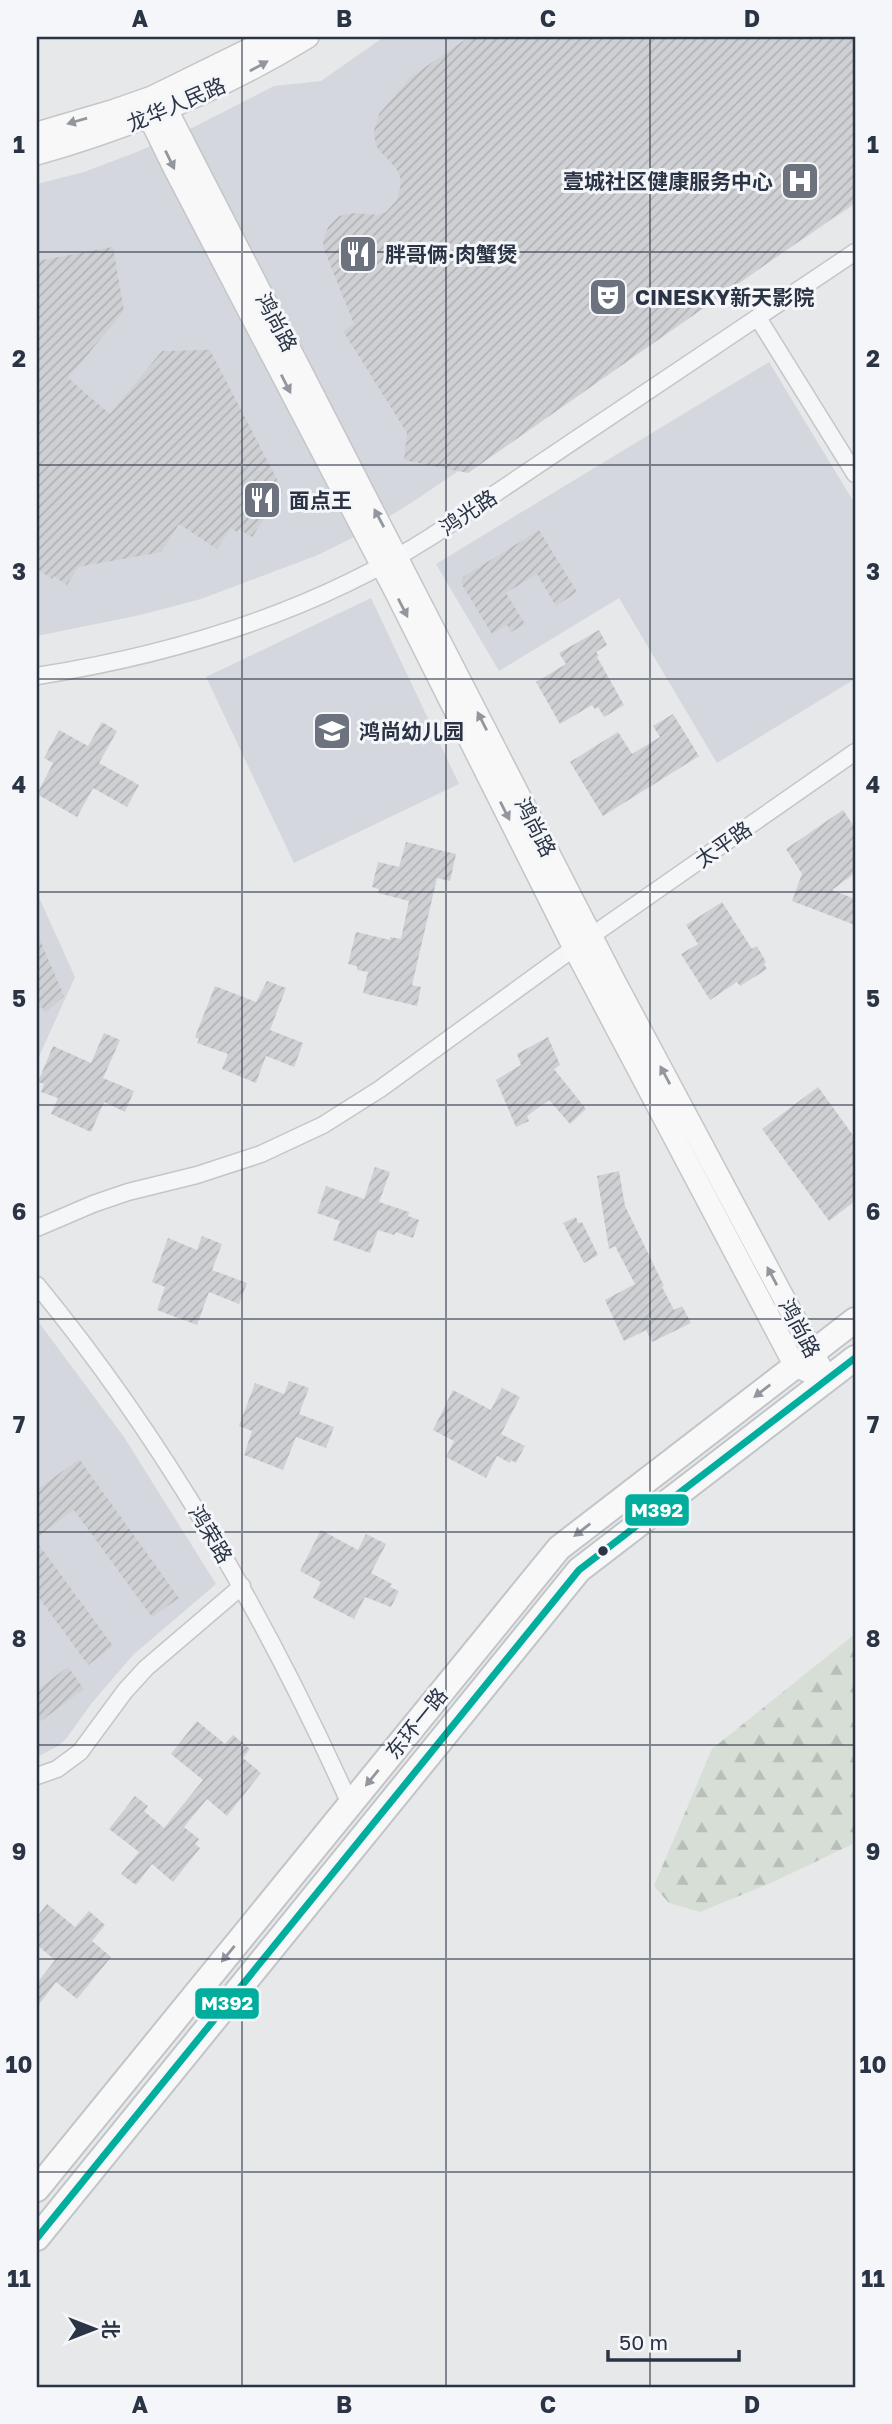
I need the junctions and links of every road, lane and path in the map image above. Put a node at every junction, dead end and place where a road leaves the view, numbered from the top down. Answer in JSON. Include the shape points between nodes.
{"nodes":[{"id":1,"x":274,"y":37,"type":"edge"},
{"id":2,"x":308,"y":37,"type":"edge"},
{"id":3,"x":156,"y":108,"type":"junction"},
{"id":4,"x":37,"y":133,"type":"edge"},
{"id":5,"x":37,"y":154,"type":"edge"},
{"id":6,"x":855,"y":252,"type":"edge"},
{"id":7,"x":758,"y":318,"type":"junction"},
{"id":8,"x":855,"y":474,"type":"edge"},
{"id":9,"x":390,"y":562,"type":"junction"},
{"id":10,"x":37,"y":676,"type":"edge"},
{"id":11,"x":855,"y":752,"type":"edge"},
{"id":12,"x":583,"y":942,"type":"junction"},
{"id":13,"x":37,"y":1228,"type":"edge"},
{"id":14,"x":37,"y":1285,"type":"edge"},
{"id":15,"x":855,"y":1320,"type":"edge"},
{"id":16,"x":855,"y":1358,"type":"edge"},
{"id":17,"x":804,"y":1359,"type":"junction"},
{"id":18,"x":827,"y":1380,"type":"junction"},
{"id":19,"x":242,"y":1586,"type":"junction"},
{"id":20,"x":37,"y":1776,"type":"edge"},
{"id":21,"x":350,"y":1804,"type":"junction"},
{"id":22,"x":40,"y":2179,"type":"edge"},
{"id":23,"x":69,"y":2199,"type":"junction"},
{"id":24,"x":37,"y":2238,"type":"edge"}],
"edges":[{"from":1,"to":3,"type":"street","name":"龙华人民路"},
{"from":3,"to":2,"type":"street","name":"龙华人民路","one_way":true,"via":[[255,68]]},
{"from":3,"to":4,"type":"street","name":"龙华人民路","one_way":true,"via":[[116,110]]},
{"from":3,"to":5,"type":"street","name":"龙华人民路"},
{"from":3,"to":9,"type":"street","name":"鸿尚路"},
{"from":6,"to":7,"type":"street","name":"鸿光路"},
{"from":7,"to":8,"type":"street"},
{"from":7,"to":9,"type":"street","name":"鸿光路"},
{"from":9,"to":10,"type":"street","name":"鸿光路","via":[[334,591],[212,636]]},
{"from":9,"to":12,"type":"street","name":"鸿尚路"},
{"from":11,"to":12,"type":"street","name":"太平路"},
{"from":12,"to":13,"type":"street","name":"太平路","via":[[323,1125],[230,1166],[128,1192]]},
{"from":12,"to":17,"type":"street","name":"鸿尚路"},
{"from":14,"to":19,"type":"street","name":"鸿荣路","via":[[131,1410]]},
{"from":15,"to":17,"type":"main road","name":"东环一路"},
{"from":16,"to":18,"type":"main road","name":"东环一路"},
{"from":17,"to":18,"type":"street","name":"鸿尚路"},
{"from":17,"to":21,"type":"main road","name":"东环一路","one_way":true,"via":[[559,1548]]},
{"from":18,"to":23,"type":"main road","name":"东环一路","via":[[579,1570]]},
{"from":19,"to":20,"type":"street","via":[[146,1668],[79,1752],[57,1769]]},
{"from":19,"to":21,"type":"street","name":"鸿荣路"},
{"from":21,"to":22,"type":"main road","name":"东环一路","one_way":true},
{"from":22,"to":23,"type":"street"},
{"from":23,"to":24,"type":"main road","name":"东环一路"}]}
